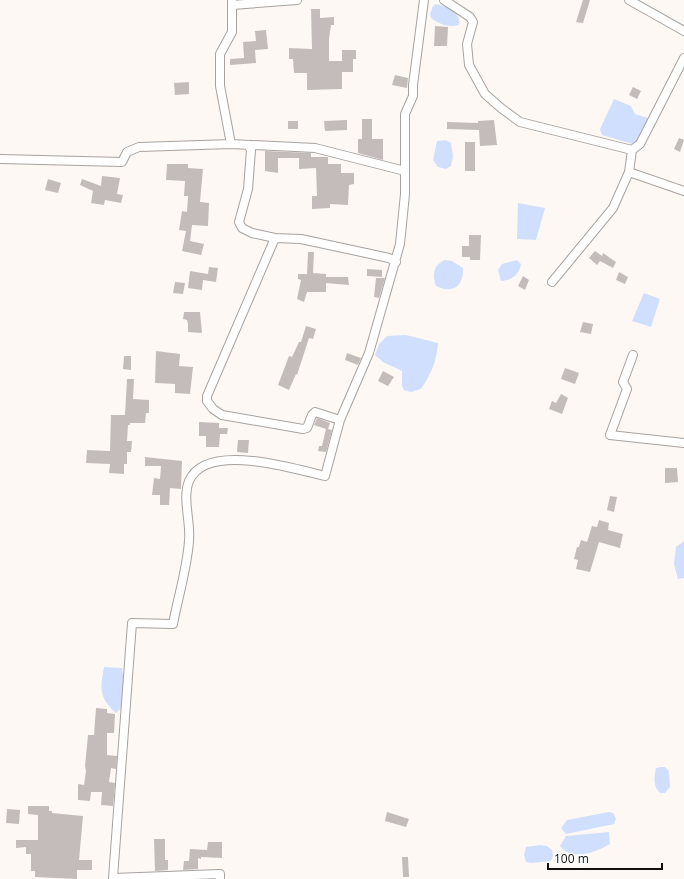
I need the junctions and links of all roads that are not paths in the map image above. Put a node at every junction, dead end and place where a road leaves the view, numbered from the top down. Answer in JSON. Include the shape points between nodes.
{"nodes":[{"id":1,"x":297,"y":0,"type":"edge"},
{"id":2,"x":424,"y":0,"type":"edge"},
{"id":3,"x":444,"y":0,"type":"edge"},
{"id":4,"x":629,"y":0,"type":"edge"},
{"id":5,"x":232,"y":3,"type":"edge"},
{"id":6,"x":684,"y":31,"type":"edge"},
{"id":7,"x":684,"y":58,"type":"edge"},
{"id":8,"x":231,"y":144,"type":"junction"},
{"id":9,"x":248,"y":145,"type":"junction"},
{"id":10,"x":632,"y":150,"type":"junction"},
{"id":11,"x":0,"y":159,"type":"edge"},
{"id":12,"x":405,"y":171,"type":"junction"},
{"id":13,"x":629,"y":172,"type":"junction"},
{"id":14,"x":684,"y":191,"type":"edge"},
{"id":15,"x":275,"y":238,"type":"junction"},
{"id":16,"x":396,"y":262,"type":"junction"},
{"id":17,"x":552,"y":282,"type":"dead end"},
{"id":18,"x":633,"y":355,"type":"dead end"},
{"id":19,"x":340,"y":420,"type":"junction"},
{"id":20,"x":684,"y":443,"type":"edge"},
{"id":21,"x":220,"y":879,"type":"edge"}],
"edges":[{"from":1,"to":5,"type":"street"},
{"from":2,"to":12,"type":"street","via":[[413,96],[406,114]]},
{"from":3,"to":10,"type":"street","via":[[470,17],[473,22],[467,44],[469,65],[486,94],[501,108],[520,122]]},
{"from":4,"to":6,"type":"street"},
{"from":5,"to":8,"type":"street","via":[[232,32],[220,54],[220,86]]},
{"from":7,"to":10,"type":"street","via":[[640,144]]},
{"from":8,"to":9,"type":"street"},
{"from":8,"to":11,"type":"street","via":[[139,147],[128,152],[122,162]]},
{"from":9,"to":12,"type":"street","via":[[315,148]]},
{"from":9,"to":15,"type":"street","via":[[251,150],[248,189],[239,222],[252,233]]},
{"from":10,"to":13,"type":"street"},
{"from":12,"to":16,"type":"street","via":[[403,226]]},
{"from":13,"to":14,"type":"street"},
{"from":13,"to":17,"type":"street","via":[[613,208]]},
{"from":15,"to":16,"type":"street","via":[[300,239],[389,258]]},
{"from":15,"to":19,"type":"street","via":[[207,401],[222,415],[303,430],[307,428],[315,412]]},
{"from":16,"to":19,"type":"street","via":[[369,353]]},
{"from":18,"to":20,"type":"street","via":[[623,382],[627,388],[610,435]]},
{"from":19,"to":21,"type":"street","via":[[325,476],[268,462],[227,459],[202,466],[189,480],[187,498],[190,540],[173,624],[132,623],[113,878],[220,874]]}]}
